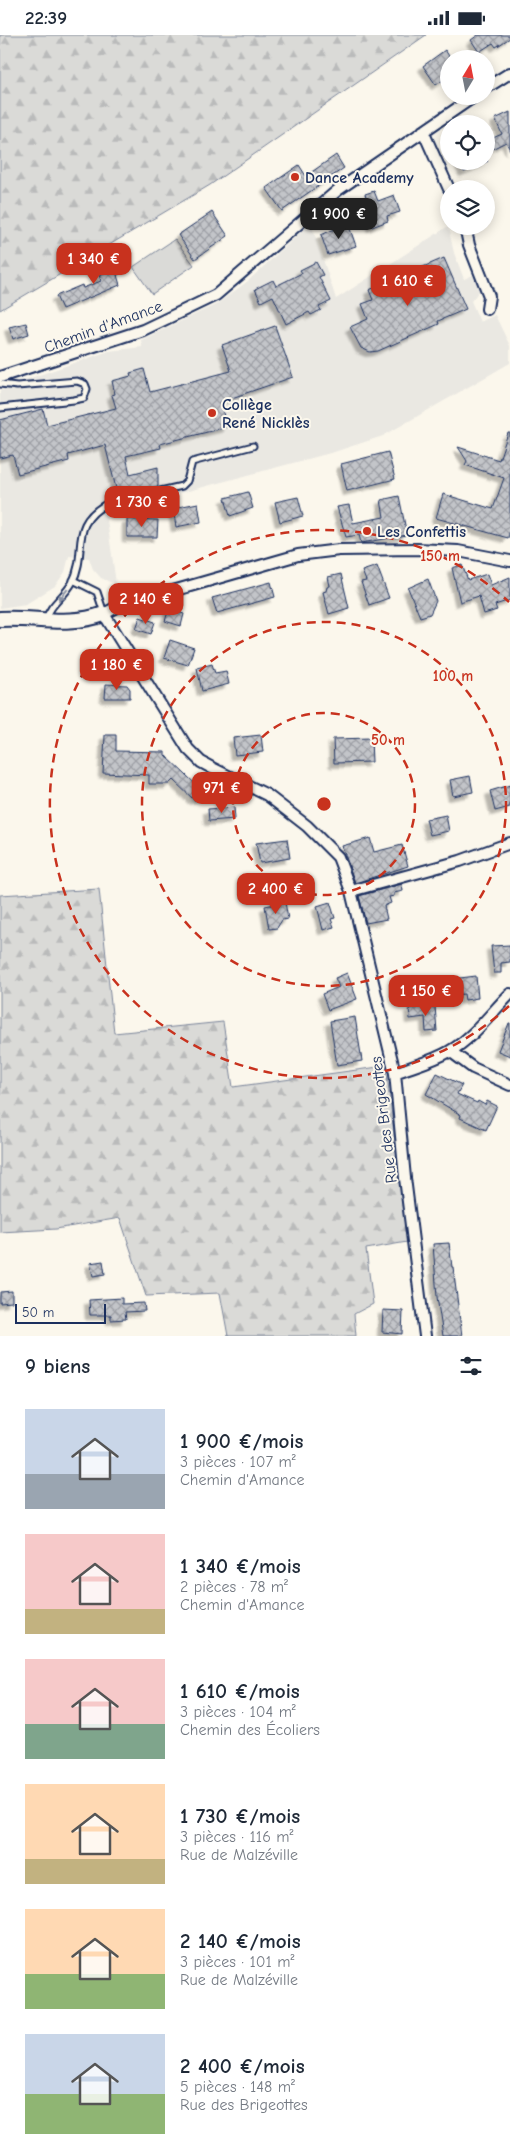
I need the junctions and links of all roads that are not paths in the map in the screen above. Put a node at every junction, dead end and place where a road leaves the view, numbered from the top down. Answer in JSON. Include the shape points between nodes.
{"nodes":[{"id":1,"x":510,"y":73,"type":"edge"},
{"id":2,"x":495,"y":82,"type":"edge"},
{"id":3,"x":462,"y":105,"type":"edge"},
{"id":4,"x":424,"y":131,"type":"junction"},
{"id":5,"x":445,"y":180,"type":"edge"},
{"id":6,"x":467,"y":235,"type":"edge"},
{"id":7,"x":487,"y":309,"type":"dead end"},
{"id":8,"x":0,"y":377,"type":"edge"},
{"id":9,"x":0,"y":384,"type":"edge"},
{"id":10,"x":0,"y":408,"type":"edge"},
{"id":11,"x":253,"y":446,"type":"dead end"},
{"id":12,"x":510,"y":561,"type":"edge"},
{"id":13,"x":73,"y":580,"type":"junction"},
{"id":14,"x":104,"y":614,"type":"junction"},
{"id":15,"x":0,"y":619,"type":"edge"},
{"id":16,"x":45,"y":620,"type":"junction"},
{"id":17,"x":510,"y":843,"type":"edge"},
{"id":18,"x":351,"y":891,"type":"junction"},
{"id":19,"x":510,"y":994,"type":"edge"},
{"id":20,"x":450,"y":1051,"type":"junction"},
{"id":21,"x":395,"y":1073,"type":"junction"},
{"id":22,"x":510,"y":1085,"type":"edge"},
{"id":23,"x":424,"y":1336,"type":"edge"}],
"edges":[{"from":1,"to":2,"type":"street"},
{"from":3,"to":4,"type":"street","name":"Chemin d'Amance"},
{"from":4,"to":5,"type":"street"},
{"from":4,"to":8,"type":"street","name":"Chemin d'Amance","via":[[338,190],[216,295],[143,330]]},
{"from":6,"to":7,"type":"street","via":[[489,296]]},
{"from":9,"to":10,"type":"lane","via":[[17,386],[77,381],[85,384],[87,389],[84,398]]},
{"from":11,"to":13,"type":"lane","via":[[192,462],[187,481],[182,486],[108,503],[98,509],[83,527]]},
{"from":12,"to":14,"type":"street","via":[[458,551],[321,551],[117,607]]},
{"from":13,"to":14,"type":"lane","via":[[97,592]]},
{"from":13,"to":16,"type":"lane","one_way":true,"via":[[50,608]]},
{"from":14,"to":16,"type":"street","via":[[77,621]]},
{"from":14,"to":18,"type":"street","name":"Rue des Brigeottes","via":[[188,749],[201,762],[267,795],[296,817],[338,857]]},
{"from":15,"to":16,"type":"street","via":[[26,617]]},
{"from":17,"to":18,"type":"street","via":[[460,861]]},
{"from":18,"to":21,"type":"street","name":"Rue des Brigeottes"},
{"from":19,"to":20,"type":"street"},
{"from":20,"to":21,"type":"street"},
{"from":20,"to":22,"type":"street","via":[[473,1068]]},
{"from":21,"to":23,"type":"street","name":"Rue des Brigeottes","via":[[404,1178]]}]}
